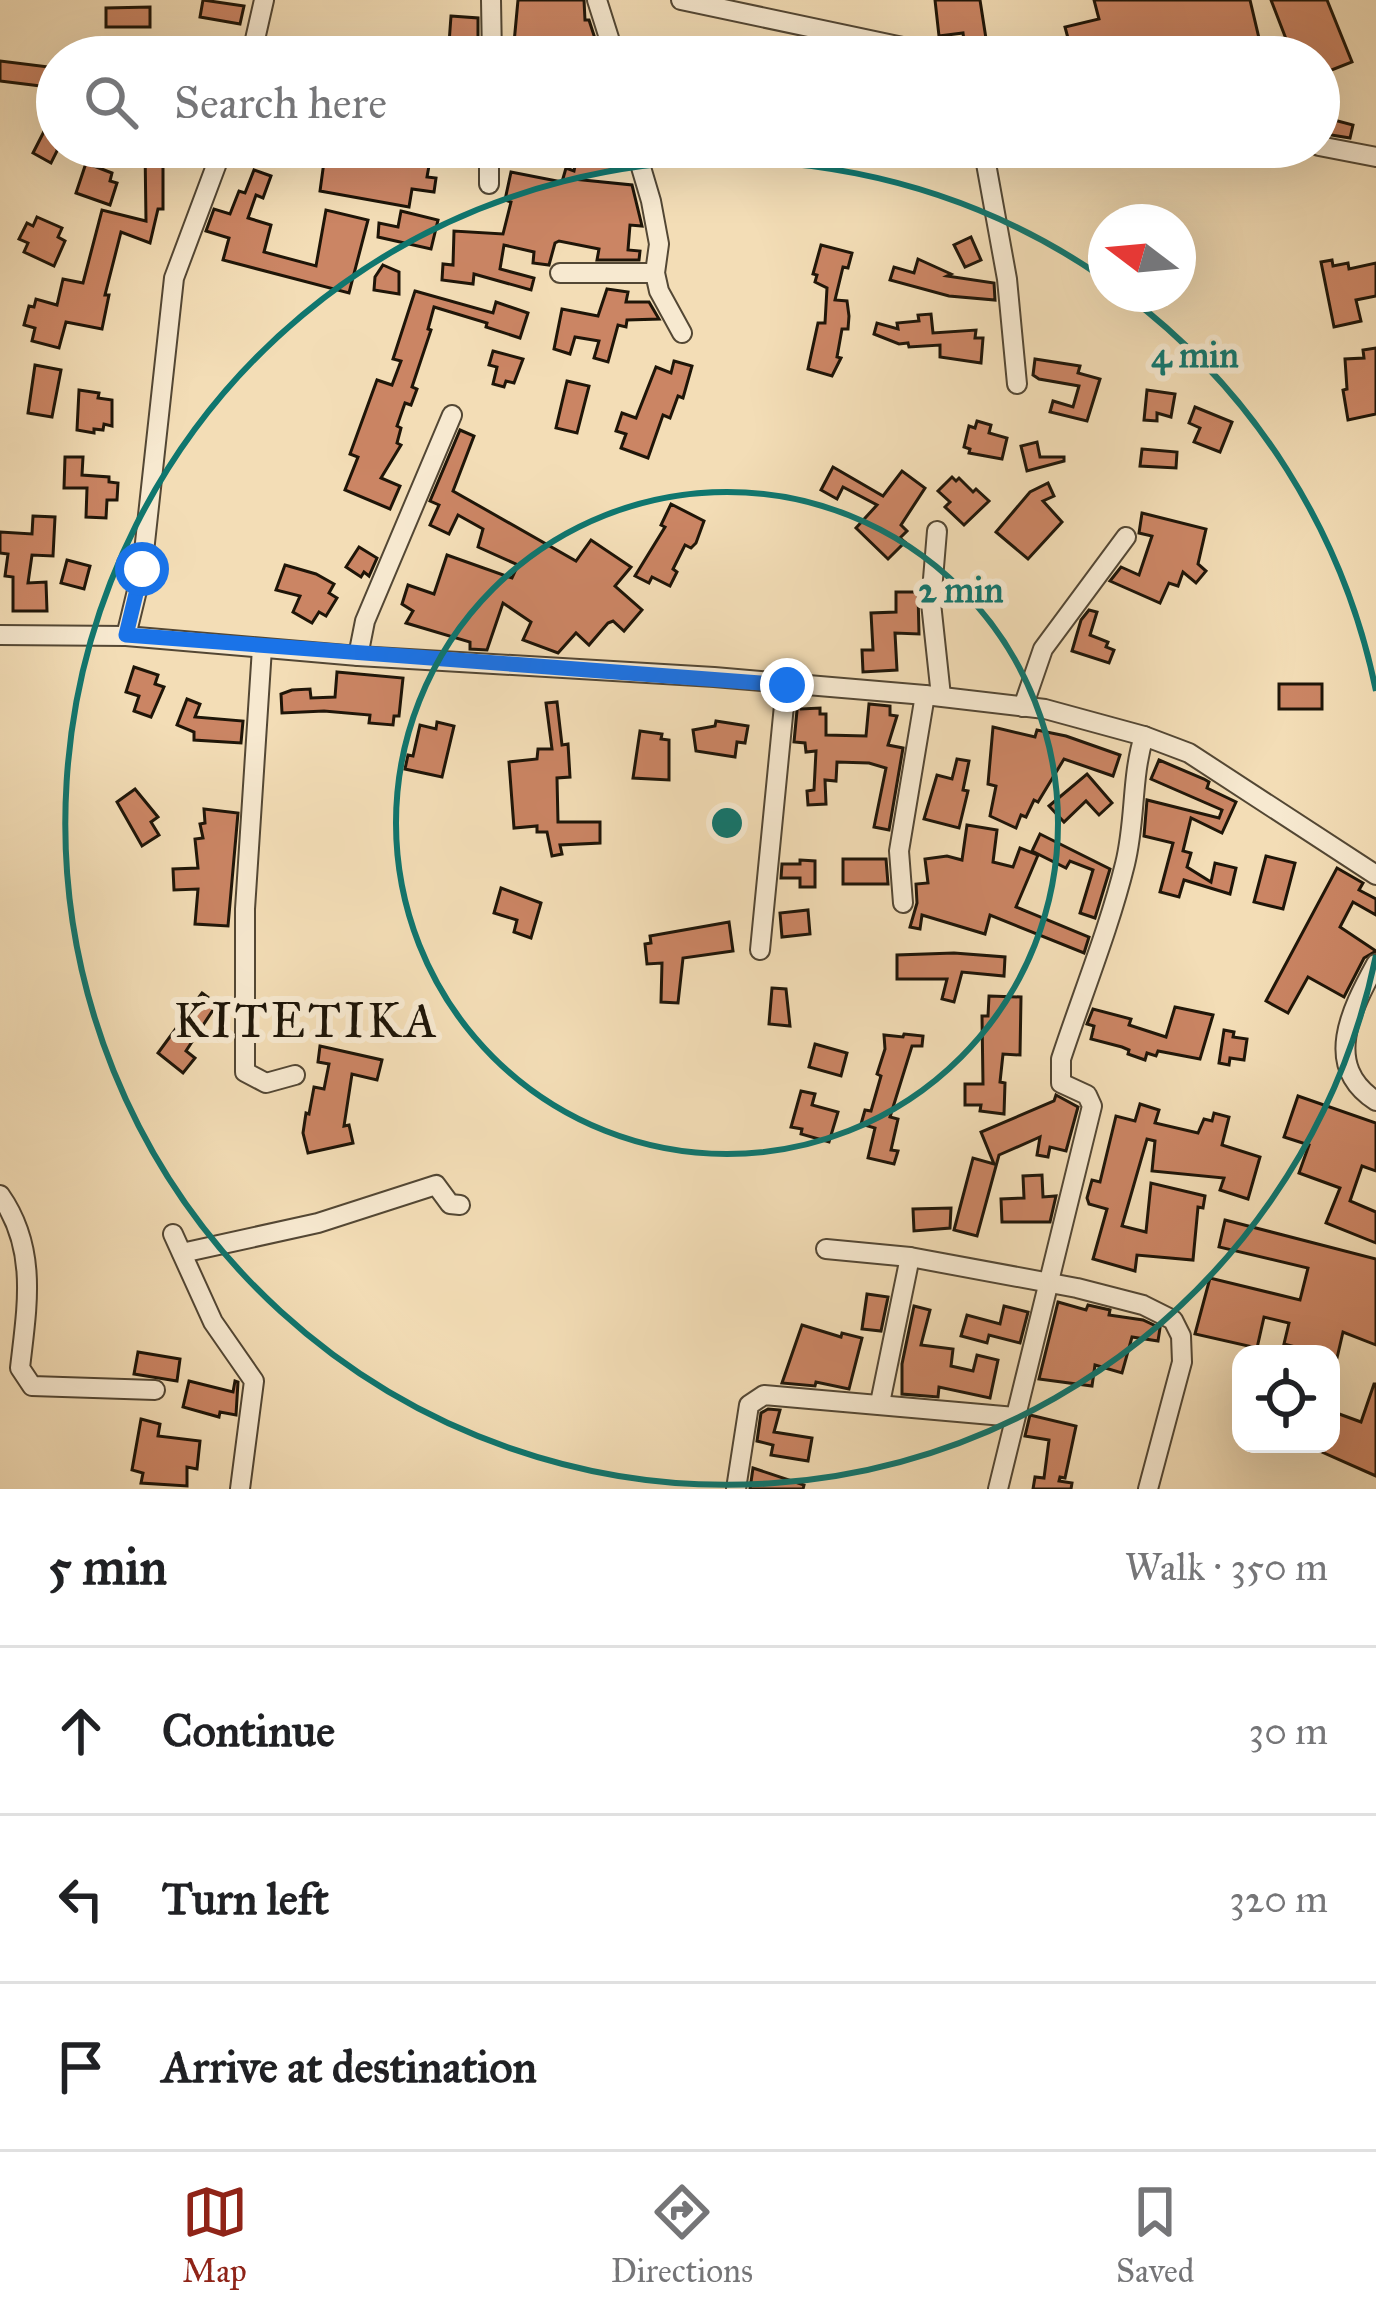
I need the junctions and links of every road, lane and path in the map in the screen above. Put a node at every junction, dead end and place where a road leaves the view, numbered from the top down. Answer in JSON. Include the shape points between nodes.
{"nodes":[{"id":1,"x":264,"y":0,"type":"edge"},
{"id":2,"x":491,"y":0,"type":"edge"},
{"id":3,"x":597,"y":0,"type":"edge"},
{"id":4,"x":681,"y":0,"type":"edge"},
{"id":5,"x":256,"y":36,"type":"edge"},
{"id":6,"x":492,"y":36,"type":"edge"},
{"id":7,"x":608,"y":36,"type":"edge"},
{"id":8,"x":851,"y":36,"type":"edge"},
{"id":9,"x":1340,"y":150,"type":"edge"},
{"id":10,"x":1376,"y":157,"type":"edge"},
{"id":11,"x":215,"y":168,"type":"edge"},
{"id":12,"x":489,"y":168,"type":"edge"},
{"id":13,"x":642,"y":168,"type":"edge"},
{"id":14,"x":987,"y":168,"type":"edge"},
{"id":15,"x":489,"y":184,"type":"dead end"},
{"id":16,"x":560,"y":273,"type":"dead end"},
{"id":17,"x":655,"y":273,"type":"junction"},
{"id":18,"x":682,"y":333,"type":"dead end"},
{"id":19,"x":1017,"y":384,"type":"dead end"},
{"id":20,"x":452,"y":415,"type":"dead end"},
{"id":21,"x":937,"y":531,"type":"dead end"},
{"id":22,"x":1126,"y":537,"type":"dead end"},
{"id":23,"x":0,"y":635,"type":"edge"},
{"id":24,"x":126,"y":635,"type":"junction"},
{"id":25,"x":262,"y":648,"type":"junction"},
{"id":26,"x":358,"y":656,"type":"junction"},
{"id":27,"x":787,"y":685,"type":"junction"},
{"id":28,"x":933,"y":695,"type":"junction"},
{"id":29,"x":1023,"y":706,"type":"junction"},
{"id":30,"x":1144,"y":736,"type":"junction"},
{"id":31,"x":1376,"y":875,"type":"edge"},
{"id":32,"x":902,"y":903,"type":"dead end"},
{"id":33,"x":760,"y":950,"type":"dead end"},
{"id":34,"x":1376,"y":964,"type":"edge"},
{"id":35,"x":295,"y":1075,"type":"dead end"},
{"id":36,"x":1376,"y":1101,"type":"edge"},
{"id":37,"x":0,"y":1195,"type":"edge"},
{"id":38,"x":460,"y":1205,"type":"dead end"},
{"id":39,"x":826,"y":1249,"type":"dead end"},
{"id":40,"x":910,"y":1257,"type":"junction"},
{"id":41,"x":1047,"y":1282,"type":"junction"},
{"id":42,"x":155,"y":1390,"type":"dead end"},
{"id":43,"x":880,"y":1403,"type":"junction"},
{"id":44,"x":1016,"y":1418,"type":"junction"},
{"id":45,"x":240,"y":1489,"type":"edge"},
{"id":46,"x":736,"y":1489,"type":"edge"},
{"id":47,"x":998,"y":1489,"type":"edge"},
{"id":48,"x":1148,"y":1489,"type":"edge"}],
"edges":[{"from":1,"to":5,"type":"street"},
{"from":2,"to":6,"type":"street"},
{"from":3,"to":7,"type":"street"},
{"from":4,"to":8,"type":"street"},
{"from":9,"to":10,"type":"street"},
{"from":11,"to":24,"type":"street","via":[[174,278],[142,569]]},
{"from":12,"to":15,"type":"street"},
{"from":13,"to":17,"type":"street","via":[[659,244]]},
{"from":14,"to":19,"type":"street"},
{"from":16,"to":17,"type":"street"},
{"from":17,"to":18,"type":"street"},
{"from":20,"to":26,"type":"street","via":[[365,621]]},
{"from":21,"to":28,"type":"street"},
{"from":22,"to":29,"type":"street","via":[[1043,649]]},
{"from":23,"to":24,"type":"street"},
{"from":24,"to":25,"type":"street"},
{"from":25,"to":26,"type":"street"},
{"from":25,"to":35,"type":"street","via":[[246,890],[245,1072],[266,1083]]},
{"from":26,"to":27,"type":"street"},
{"from":27,"to":28,"type":"street"},
{"from":27,"to":33,"type":"street"},
{"from":28,"to":29,"type":"street"},
{"from":28,"to":32,"type":"street","via":[[902,826]]},
{"from":29,"to":30,"type":"street"},
{"from":30,"to":31,"type":"street","via":[[1189,753]]},
{"from":30,"to":41,"type":"street","via":[[1124,869],[1061,1059],[1061,1083],[1092,1100]]},
{"from":34,"to":36,"type":"street","via":[[1346,1033],[1346,1064],[1355,1088]]},
{"from":37,"to":42,"type":"street","via":[[27,1252],[20,1368],[32,1385]]},
{"from":38,"to":45,"type":"street","via":[[436,1186],[318,1223],[178,1243],[213,1322],[254,1381]]},
{"from":39,"to":40,"type":"street"},
{"from":40,"to":41,"type":"street"},
{"from":40,"to":43,"type":"street"},
{"from":41,"to":44,"type":"street"},
{"from":41,"to":48,"type":"street","via":[[1143,1305],[1173,1320],[1181,1336],[1182,1362]]},
{"from":43,"to":44,"type":"street"},
{"from":43,"to":46,"type":"street","via":[[754,1398]]},
{"from":44,"to":47,"type":"street"}]}
